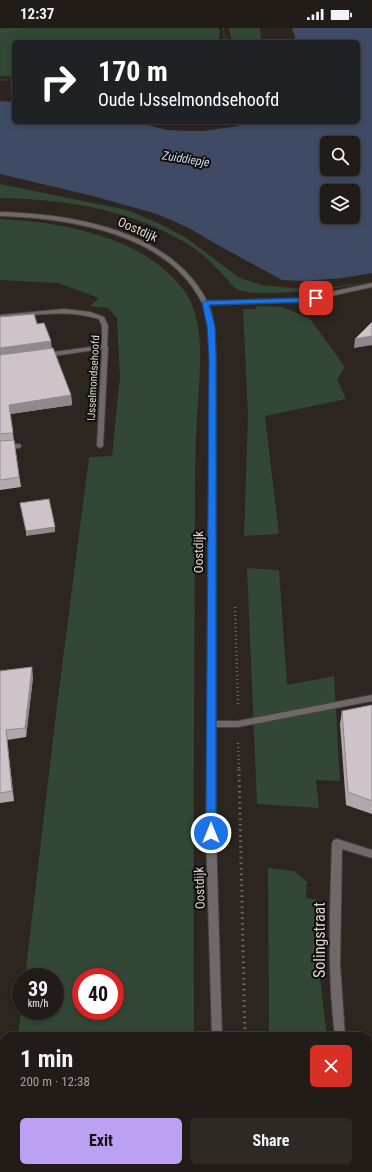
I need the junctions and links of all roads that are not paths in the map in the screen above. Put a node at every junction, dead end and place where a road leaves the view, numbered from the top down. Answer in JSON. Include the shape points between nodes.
{"nodes":[{"id":1,"x":0,"y":214,"type":"edge"},
{"id":2,"x":372,"y":285,"type":"edge"},
{"id":3,"x":205,"y":303,"type":"junction"},
{"id":4,"x":0,"y":317,"type":"edge"},
{"id":5,"x":105,"y":347,"type":"junction"},
{"id":6,"x":37,"y":356,"type":"edge"},
{"id":7,"x":18,"y":446,"type":"dead end"},
{"id":8,"x":100,"y":446,"type":"dead end"},
{"id":9,"x":0,"y":447,"type":"edge"},
{"id":10,"x":372,"y":698,"type":"edge"},
{"id":11,"x":211,"y":724,"type":"junction"},
{"id":12,"x":372,"y":854,"type":"edge"},
{"id":13,"x":217,"y":1032,"type":"edge"},
{"id":14,"x":340,"y":1032,"type":"edge"}],
"edges":[{"from":1,"to":3,"type":"street","name":"Oostdijk","via":[[56,218],[124,235],[180,268]]},
{"from":2,"to":3,"type":"street","via":[[304,300]]},
{"from":3,"to":11,"type":"street","name":"Oostdijk","via":[[211,326],[212,357]]},
{"from":4,"to":5,"type":"street","name":"IJsselmondsehoofd","via":[[72,311],[90,313],[102,318],[106,326]]},
{"from":5,"to":6,"type":"street"},
{"from":5,"to":8,"type":"street","name":"IJsselmondsehoofd"},
{"from":7,"to":9,"type":"street"},
{"from":10,"to":11,"type":"street","via":[[238,724]]},
{"from":11,"to":13,"type":"street","name":"Oostdijk","via":[[211,833]]},
{"from":12,"to":14,"type":"street","name":"Solingstraat","via":[[337,843],[333,939]]}]}
